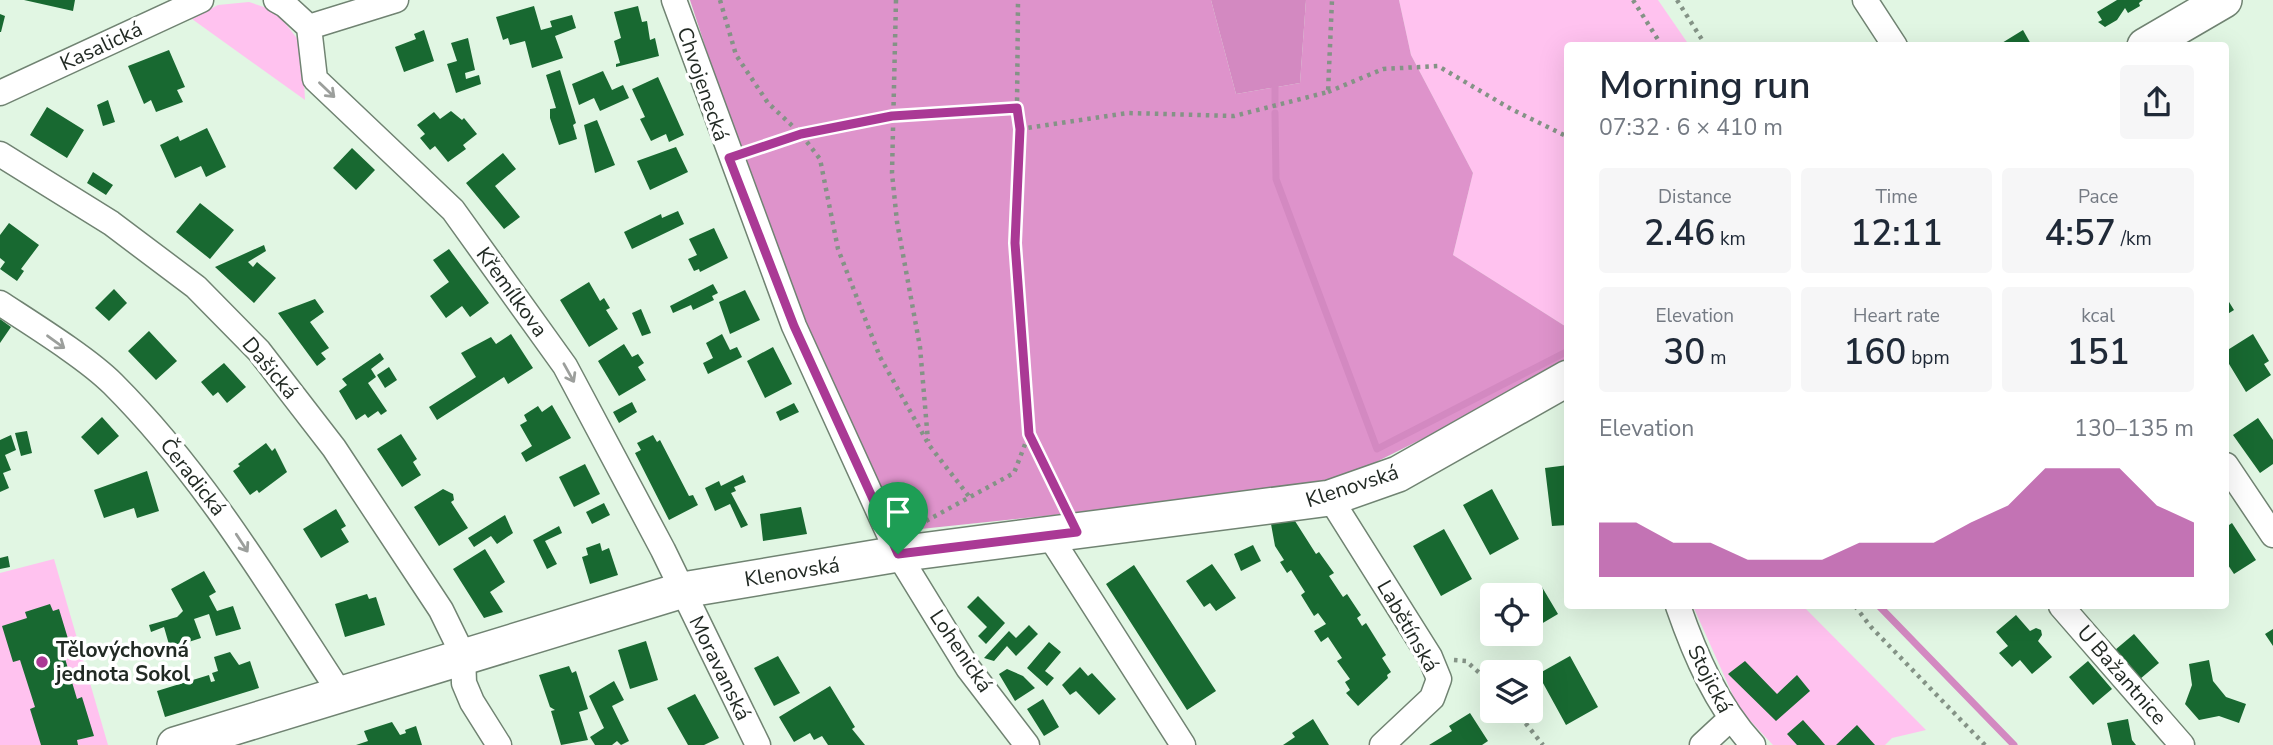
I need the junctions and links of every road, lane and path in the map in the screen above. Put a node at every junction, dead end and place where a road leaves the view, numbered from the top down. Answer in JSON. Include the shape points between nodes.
{"nodes":[{"id":1,"x":201,"y":0,"type":"edge"},
{"id":2,"x":276,"y":0,"type":"edge"},
{"id":3,"x":396,"y":0,"type":"edge"},
{"id":4,"x":674,"y":0,"type":"edge"},
{"id":5,"x":720,"y":0,"type":"edge"},
{"id":6,"x":896,"y":0,"type":"edge"},
{"id":7,"x":1018,"y":0,"type":"edge"},
{"id":8,"x":1332,"y":0,"type":"edge"},
{"id":9,"x":1633,"y":0,"type":"edge"},
{"id":10,"x":1677,"y":0,"type":"edge"},
{"id":11,"x":1865,"y":0,"type":"edge"},
{"id":12,"x":2224,"y":0,"type":"edge"},
{"id":13,"x":2185,"y":10,"type":"edge"},
{"id":14,"x":309,"y":27,"type":"junction"},
{"id":15,"x":1659,"y":42,"type":"edge"},
{"id":16,"x":1703,"y":42,"type":"edge"},
{"id":17,"x":1892,"y":42,"type":"edge"},
{"id":18,"x":2149,"y":42,"type":"edge"},
{"id":19,"x":0,"y":93,"type":"edge"},
{"id":20,"x":1328,"y":93,"type":"junction"},
{"id":21,"x":1017,"y":108,"type":"junction"},
{"id":22,"x":892,"y":116,"type":"junction"},
{"id":23,"x":1020,"y":129,"type":"junction"},
{"id":24,"x":801,"y":134,"type":"junction"},
{"id":25,"x":1564,"y":135,"type":"edge"},
{"id":26,"x":0,"y":153,"type":"edge"},
{"id":27,"x":729,"y":158,"type":"junction"},
{"id":28,"x":0,"y":303,"type":"edge"},
{"id":29,"x":1564,"y":380,"type":"edge"},
{"id":30,"x":1029,"y":434,"type":"junction"},
{"id":31,"x":929,"y":445,"type":"junction"},
{"id":32,"x":2229,"y":469,"type":"edge"},
{"id":33,"x":1329,"y":498,"type":"junction"},
{"id":34,"x":971,"y":499,"type":"junction"},
{"id":35,"x":1063,"y":534,"type":"junction"},
{"id":36,"x":2273,"y":535,"type":"edge"},
{"id":37,"x":908,"y":540,"type":"junction"},
{"id":38,"x":683,"y":590,"type":"junction"},
{"id":39,"x":1679,"y":609,"type":"edge"},
{"id":40,"x":1857,"y":609,"type":"edge"},
{"id":41,"x":2065,"y":609,"type":"edge"},
{"id":42,"x":463,"y":655,"type":"junction"},
{"id":43,"x":1430,"y":657,"type":"junction"},
{"id":44,"x":1480,"y":673,"type":"edge"},
{"id":45,"x":340,"y":693,"type":"junction"},
{"id":46,"x":1729,"y":720,"type":"junction"},
{"id":47,"x":1525,"y":723,"type":"edge"},
{"id":48,"x":175,"y":745,"type":"edge"},
{"id":49,"x":499,"y":745,"type":"edge"},
{"id":50,"x":758,"y":745,"type":"edge"},
{"id":51,"x":1027,"y":745,"type":"edge"},
{"id":52,"x":1183,"y":745,"type":"edge"},
{"id":53,"x":1382,"y":745,"type":"edge"},
{"id":54,"x":1543,"y":745,"type":"edge"},
{"id":55,"x":1702,"y":745,"type":"edge"},
{"id":56,"x":1753,"y":745,"type":"edge"},
{"id":57,"x":1985,"y":745,"type":"edge"},
{"id":58,"x":2182,"y":745,"type":"edge"}],
"edges":[{"from":1,"to":19,"type":"street","name":"Kasalická"},
{"from":2,"to":14,"type":"street"},
{"from":3,"to":14,"type":"street"},
{"from":4,"to":27,"type":"street","name":"Chvojenecká"},
{"from":5,"to":24,"type":"path","via":[[736,55],[768,103]]},
{"from":6,"to":22,"type":"path"},
{"from":7,"to":21,"type":"path"},
{"from":8,"to":20,"type":"path"},
{"from":9,"to":15,"type":"path"},
{"from":10,"to":16,"type":"path"},
{"from":11,"to":17,"type":"street"},
{"from":12,"to":13,"type":"street"},
{"from":13,"to":18,"type":"street"},
{"from":14,"to":38,"type":"street","name":"Křemílkova","one_way":true,"via":[[315,79],[453,211],[565,366]]},
{"from":20,"to":23,"type":"path","via":[[1234,116],[1128,113]]},
{"from":20,"to":25,"type":"path","via":[[1383,69],[1438,66]]},
{"from":21,"to":22,"type":"path"},
{"from":21,"to":23,"type":"path"},
{"from":22,"to":24,"type":"path"},
{"from":22,"to":31,"type":"path","via":[[897,222],[920,347]]},
{"from":23,"to":30,"type":"path","via":[[1015,243]]},
{"from":24,"to":27,"type":"path"},
{"from":24,"to":31,"type":"path","via":[[820,159],[838,249],[880,356]]},
{"from":26,"to":42,"type":"street","name":"Dašická","via":[[111,223],[195,287],[259,351],[334,448],[441,610]]},
{"from":27,"to":37,"type":"street","name":"Chvojenecká","via":[[794,326]]},
{"from":28,"to":45,"type":"street","name":"Čeradická","one_way":true,"via":[[111,382],[169,444],[233,529]]},
{"from":29,"to":33,"type":"street","name":"Klenovská","via":[[1398,474]]},
{"from":30,"to":34,"type":"path","via":[[1014,473]]},
{"from":30,"to":35,"type":"path"},
{"from":31,"to":34,"type":"path"},
{"from":32,"to":36,"type":"street"},
{"from":33,"to":35,"type":"street","name":"Klenovská"},
{"from":33,"to":43,"type":"street","name":"Labětínská"},
{"from":34,"to":37,"type":"path"},
{"from":35,"to":37,"type":"street","name":"Klenovská"},
{"from":35,"to":52,"type":"street"},
{"from":37,"to":38,"type":"street","name":"Klenovská"},
{"from":37,"to":51,"type":"street","name":"Lohenická","via":[[968,668]]},
{"from":38,"to":42,"type":"street","name":"Klenovská"},
{"from":38,"to":50,"type":"street","name":"Moravanská"},
{"from":39,"to":46,"type":"street","name":"Stojická"},
{"from":40,"to":57,"type":"path"},
{"from":41,"to":58,"type":"street","name":"U Bažantnice"},
{"from":42,"to":45,"type":"street","name":"Klenovská"},
{"from":42,"to":49,"type":"street","name":"Dašická","via":[[464,683]]},
{"from":43,"to":44,"type":"path","via":[[1466,661]]},
{"from":43,"to":53,"type":"street","name":"Labětínská","via":[[1438,679],[1432,698]]},
{"from":45,"to":48,"type":"street","name":"Klenovská"},
{"from":46,"to":55,"type":"street"},
{"from":46,"to":56,"type":"street","name":"Stojická"},
{"from":47,"to":54,"type":"path"}]}
